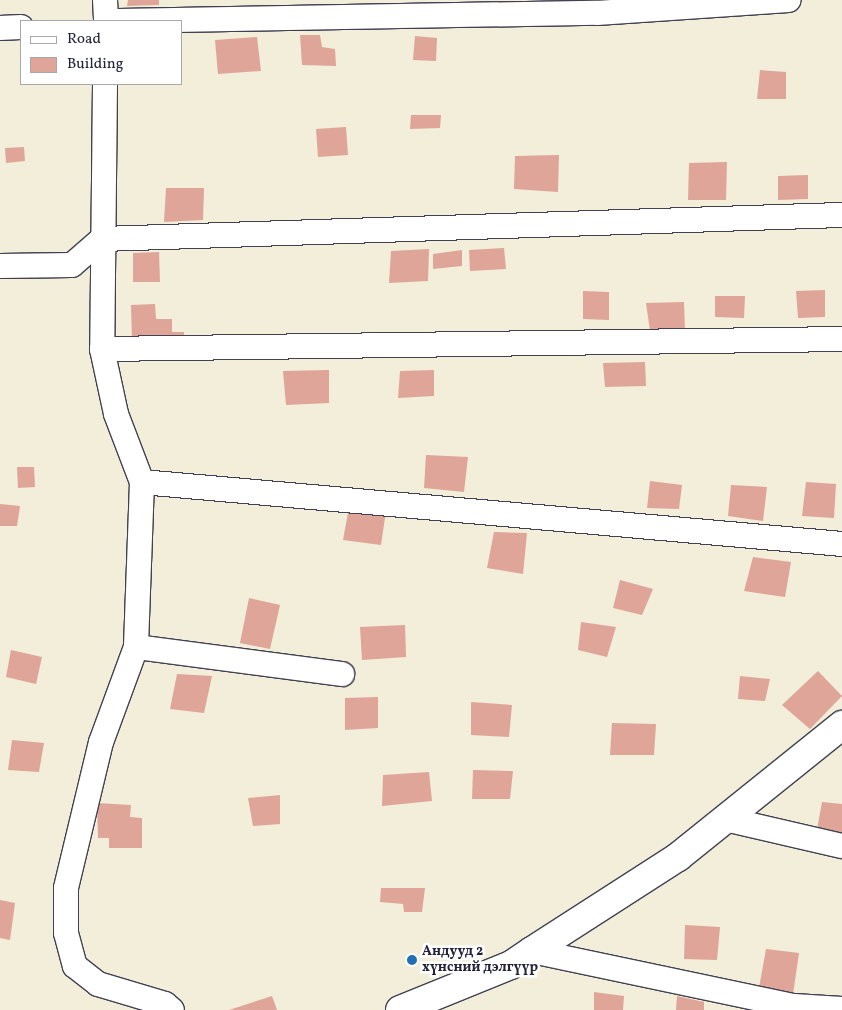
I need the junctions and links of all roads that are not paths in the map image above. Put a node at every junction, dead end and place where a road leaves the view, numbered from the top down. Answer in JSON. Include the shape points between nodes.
{"nodes":[{"id":1,"x":105,"y":0,"type":"edge"},
{"id":2,"x":789,"y":0,"type":"edge"},
{"id":3,"x":106,"y":20,"type":"edge"},
{"id":4,"x":178,"y":20,"type":"edge"},
{"id":5,"x":20,"y":27,"type":"edge"},
{"id":6,"x":0,"y":28,"type":"edge"},
{"id":7,"x":105,"y":85,"type":"edge"},
{"id":8,"x":842,"y":216,"type":"edge"},
{"id":9,"x":102,"y":239,"type":"junction"},
{"id":10,"x":0,"y":266,"type":"edge"},
{"id":11,"x":842,"y":339,"type":"edge"},
{"id":12,"x":102,"y":349,"type":"junction"},
{"id":13,"x":142,"y":482,"type":"junction"},
{"id":14,"x":842,"y":544,"type":"edge"},
{"id":15,"x":136,"y":647,"type":"junction"},
{"id":16,"x":342,"y":674,"type":"dead end"},
{"id":17,"x":840,"y":728,"type":"edge"},
{"id":18,"x":725,"y":819,"type":"junction"},
{"id":19,"x":842,"y":846,"type":"edge"},
{"id":20,"x":532,"y":951,"type":"junction"},
{"id":21,"x":842,"y":1009,"type":"edge"},
{"id":22,"x":172,"y":1010,"type":"edge"},
{"id":23,"x":400,"y":1010,"type":"edge"}],
"edges":[{"from":1,"to":3,"type":"street"},
{"from":2,"to":4,"type":"street","via":[[597,13]]},
{"from":5,"to":6,"type":"street"},
{"from":7,"to":9,"type":"street"},
{"from":8,"to":9,"type":"street"},
{"from":9,"to":10,"type":"street","via":[[72,265]]},
{"from":9,"to":12,"type":"street"},
{"from":11,"to":12,"type":"street"},
{"from":12,"to":13,"type":"street","via":[[116,414]]},
{"from":13,"to":14,"type":"street"},
{"from":13,"to":15,"type":"street"},
{"from":15,"to":16,"type":"street"},
{"from":15,"to":22,"type":"street","via":[[101,742],[66,888],[66,932],[75,966],[98,984],[165,1004]]},
{"from":17,"to":18,"type":"street"},
{"from":18,"to":19,"type":"street"},
{"from":18,"to":20,"type":"street","via":[[678,857]]},
{"from":20,"to":21,"type":"street","via":[[794,1006]]},
{"from":20,"to":23,"type":"street","via":[[511,965]]}]}
